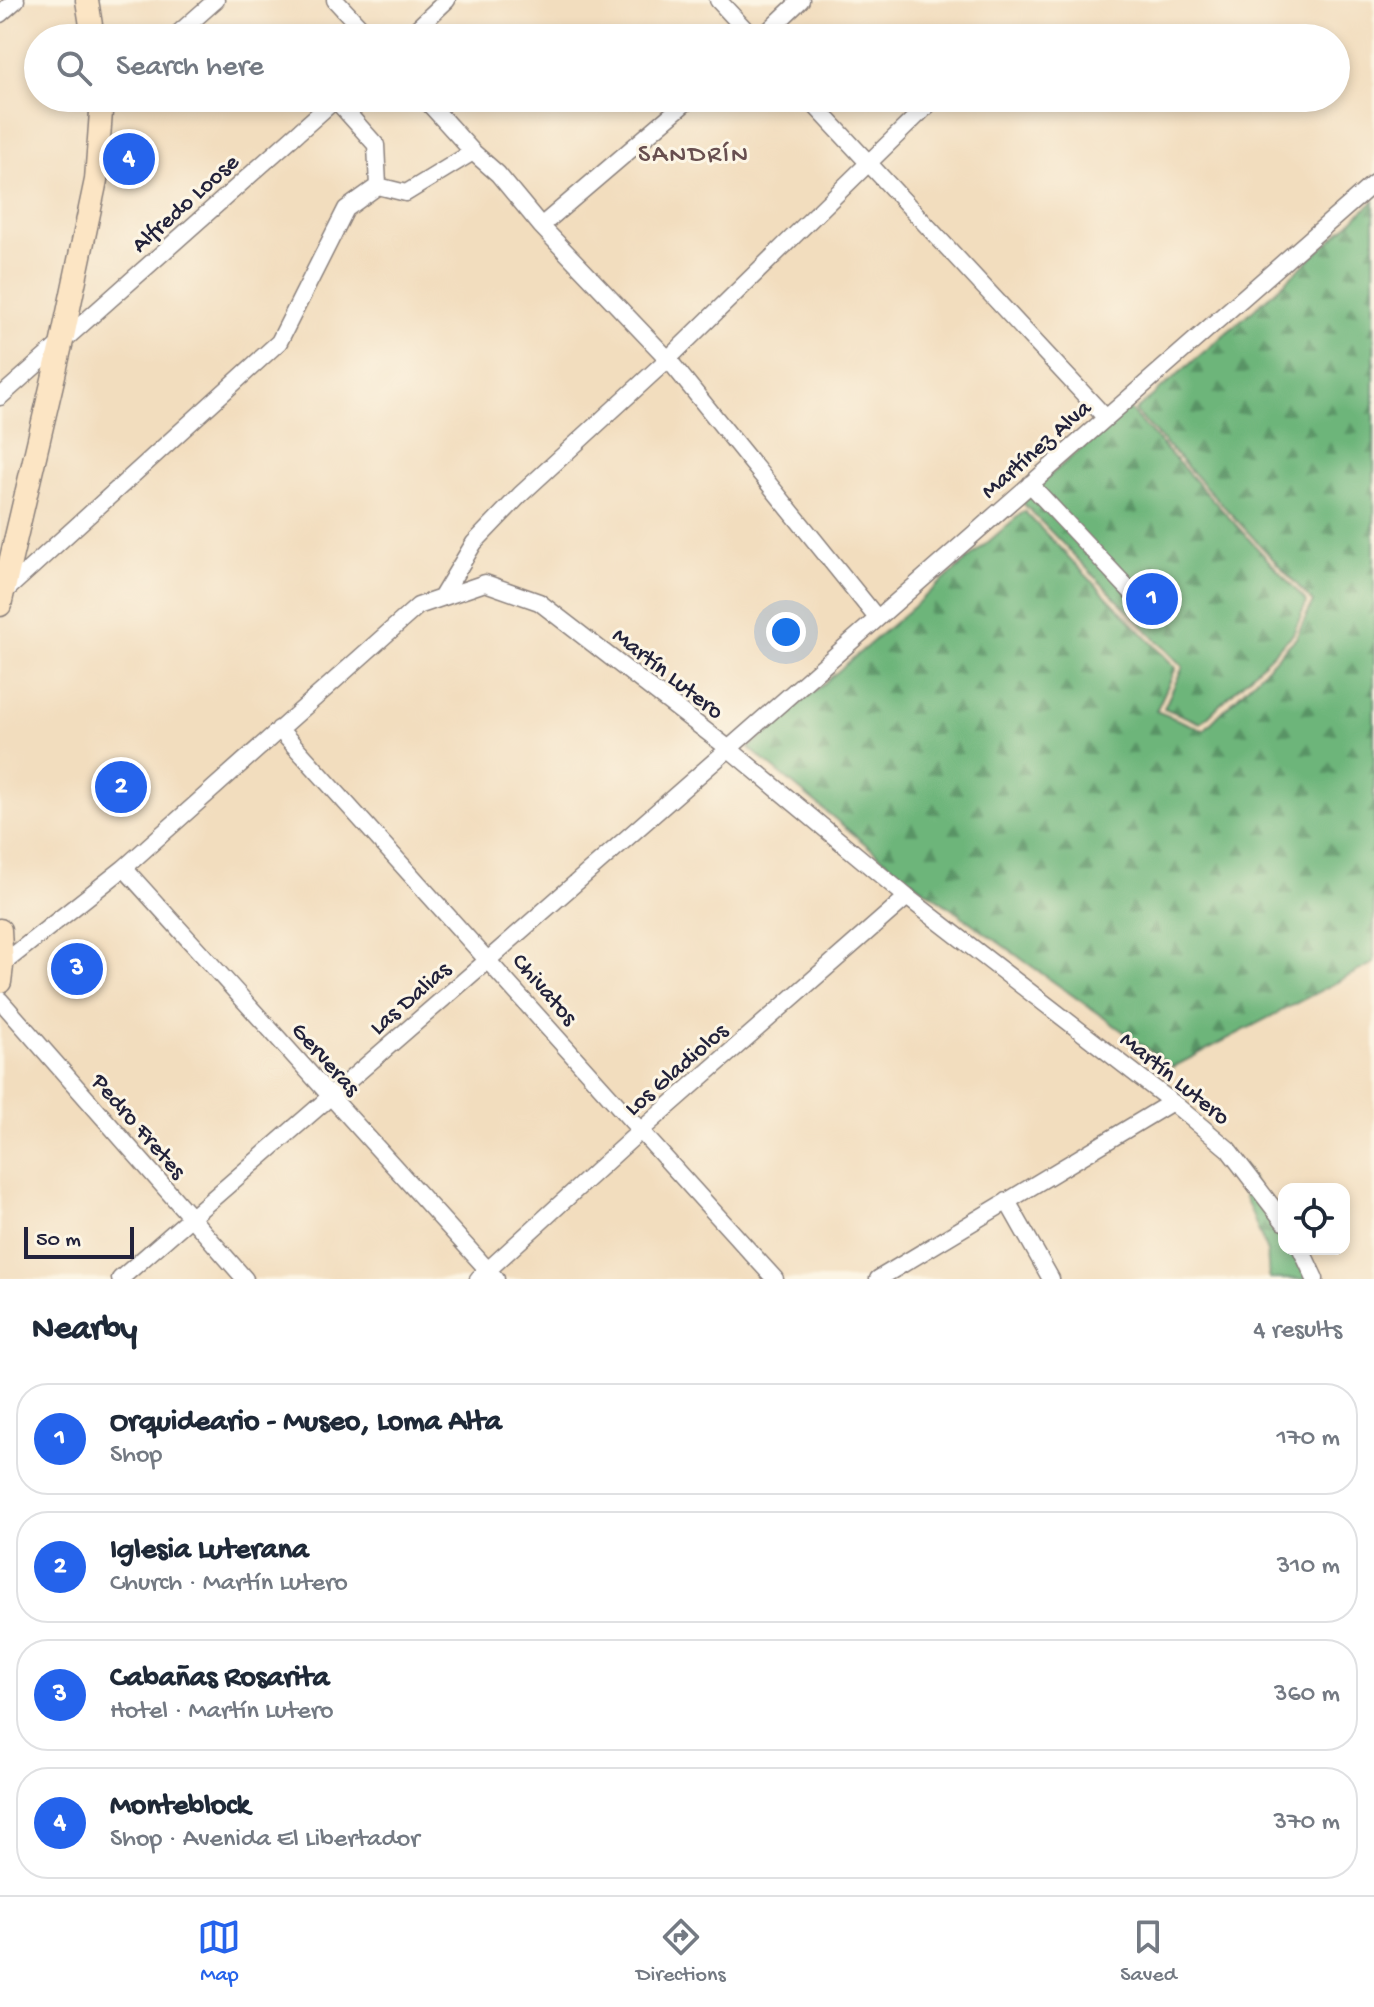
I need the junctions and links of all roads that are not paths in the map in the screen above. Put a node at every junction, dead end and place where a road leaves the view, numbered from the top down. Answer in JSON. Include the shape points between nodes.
{"nodes":[{"id":1,"x":16,"y":0,"type":"edge"},
{"id":2,"x":87,"y":0,"type":"edge"},
{"id":3,"x":216,"y":0,"type":"edge"},
{"id":4,"x":335,"y":0,"type":"edge"},
{"id":5,"x":447,"y":0,"type":"edge"},
{"id":6,"x":718,"y":0,"type":"edge"},
{"id":7,"x":801,"y":0,"type":"edge"},
{"id":8,"x":0,"y":14,"type":"edge"},
{"id":9,"x":91,"y":24,"type":"edge"},
{"id":10,"x":189,"y":24,"type":"edge"},
{"id":11,"x":357,"y":24,"type":"edge"},
{"id":12,"x":422,"y":24,"type":"edge"},
{"id":13,"x":740,"y":24,"type":"edge"},
{"id":14,"x":776,"y":24,"type":"edge"},
{"id":15,"x":102,"y":112,"type":"edge"},
{"id":16,"x":321,"y":112,"type":"edge"},
{"id":17,"x":347,"y":112,"type":"edge"},
{"id":18,"x":437,"y":112,"type":"edge"},
{"id":19,"x":675,"y":112,"type":"edge"},
{"id":20,"x":821,"y":112,"type":"edge"},
{"id":21,"x":921,"y":112,"type":"edge"},
{"id":22,"x":473,"y":152,"type":"junction"},
{"id":23,"x":868,"y":164,"type":"junction"},
{"id":24,"x":1374,"y":183,"type":"edge"},
{"id":25,"x":378,"y":186,"type":"junction"},
{"id":26,"x":541,"y":226,"type":"junction"},
{"id":27,"x":62,"y":341,"type":"junction"},
{"id":28,"x":668,"y":359,"type":"junction"},
{"id":29,"x":0,"y":397,"type":"edge"},
{"id":30,"x":1106,"y":418,"type":"junction"},
{"id":31,"x":1030,"y":484,"type":"junction"},
{"id":32,"x":441,"y":598,"type":"junction"},
{"id":33,"x":1,"y":599,"type":"edge"},
{"id":34,"x":1140,"y":601,"type":"dead end"},
{"id":35,"x":877,"y":618,"type":"junction"},
{"id":36,"x":279,"y":729,"type":"junction"},
{"id":37,"x":728,"y":748,"type":"junction"},
{"id":38,"x":124,"y":868,"type":"junction"},
{"id":39,"x":907,"y":897,"type":"junction"},
{"id":40,"x":0,"y":930,"type":"edge"},
{"id":41,"x":489,"y":959,"type":"junction"},
{"id":42,"x":1,"y":971,"type":"edge"},
{"id":43,"x":0,"y":1000,"type":"edge"},
{"id":44,"x":330,"y":1097,"type":"junction"},
{"id":45,"x":1172,"y":1102,"type":"junction"},
{"id":46,"x":639,"y":1132,"type":"junction"},
{"id":47,"x":1007,"y":1201,"type":"junction"},
{"id":48,"x":1278,"y":1214,"type":"edge"},
{"id":49,"x":189,"y":1218,"type":"junction"},
{"id":50,"x":1304,"y":1255,"type":"edge"},
{"id":51,"x":487,"y":1276,"type":"edge"},
{"id":52,"x":120,"y":1279,"type":"edge"},
{"id":53,"x":245,"y":1279,"type":"edge"},
{"id":54,"x":775,"y":1279,"type":"edge"},
{"id":55,"x":878,"y":1279,"type":"edge"},
{"id":56,"x":1051,"y":1279,"type":"edge"},
{"id":57,"x":1315,"y":1279,"type":"edge"}],
"edges":[{"from":1,"to":8,"type":"street"},
{"from":2,"to":9,"type":"main road"},
{"from":3,"to":10,"type":"street"},
{"from":4,"to":11,"type":"street"},
{"from":5,"to":12,"type":"street"},
{"from":6,"to":13,"type":"street"},
{"from":7,"to":14,"type":"street"},
{"from":15,"to":27,"type":"main road","via":[[96,180]]},
{"from":16,"to":27,"type":"street","name":"Alfredo Loose"},
{"from":17,"to":25,"type":"street","via":[[376,145]]},
{"from":18,"to":22,"type":"street"},
{"from":19,"to":26,"type":"street"},
{"from":20,"to":23,"type":"street"},
{"from":21,"to":23,"type":"street"},
{"from":22,"to":25,"type":"street","via":[[406,193]]},
{"from":22,"to":26,"type":"street"},
{"from":23,"to":28,"type":"street"},
{"from":23,"to":30,"type":"street"},
{"from":24,"to":30,"type":"street","name":"Martínez Alva"},
{"from":25,"to":33,"type":"street","via":[[346,209],[279,342]]},
{"from":26,"to":28,"type":"street"},
{"from":27,"to":29,"type":"street","name":"Alfredo Loose"},
{"from":27,"to":33,"type":"main road"},
{"from":28,"to":32,"type":"street","via":[[474,543]]},
{"from":28,"to":35,"type":"street"},
{"from":30,"to":31,"type":"street","name":"Martínez Alva"},
{"from":31,"to":34,"type":"street"},
{"from":31,"to":35,"type":"street","name":"Martínez Alva"},
{"from":32,"to":36,"type":"street","name":"Martín Lutero","via":[[418,606]]},
{"from":32,"to":37,"type":"street","name":"Martín Lutero","via":[[485,583],[539,602]]},
{"from":35,"to":37,"type":"street","name":"Martínez Alva"},
{"from":36,"to":38,"type":"street","name":"Martín Lutero"},
{"from":36,"to":41,"type":"street","name":"Chivatos"},
{"from":37,"to":39,"type":"street","name":"Martín Lutero"},
{"from":37,"to":41,"type":"street","name":"Las Dalias"},
{"from":38,"to":42,"type":"street","name":"Martín Lutero"},
{"from":38,"to":44,"type":"street","name":"Gerveras"},
{"from":39,"to":45,"type":"street","name":"Martín Lutero"},
{"from":39,"to":46,"type":"street","name":"Los Gladiolos"},
{"from":40,"to":42,"type":"main road"},
{"from":41,"to":44,"type":"street","name":"Las Dalias"},
{"from":41,"to":46,"type":"street","name":"Chivatos"},
{"from":43,"to":49,"type":"street","name":"Pedro Fretes"},
{"from":44,"to":49,"type":"street","name":"Las Dalias"},
{"from":44,"to":51,"type":"street","name":"Gerveras"},
{"from":45,"to":47,"type":"street"},
{"from":45,"to":48,"type":"street","name":"Martín Lutero","via":[[1228,1149]]},
{"from":46,"to":51,"type":"street","name":"Los Gladiolos"},
{"from":46,"to":54,"type":"street","name":"Chivatos"},
{"from":47,"to":55,"type":"street"},
{"from":47,"to":56,"type":"street"},
{"from":49,"to":52,"type":"street","name":"Las Dalias"},
{"from":49,"to":53,"type":"street","name":"Pedro Fretes"},
{"from":50,"to":57,"type":"street"}]}
